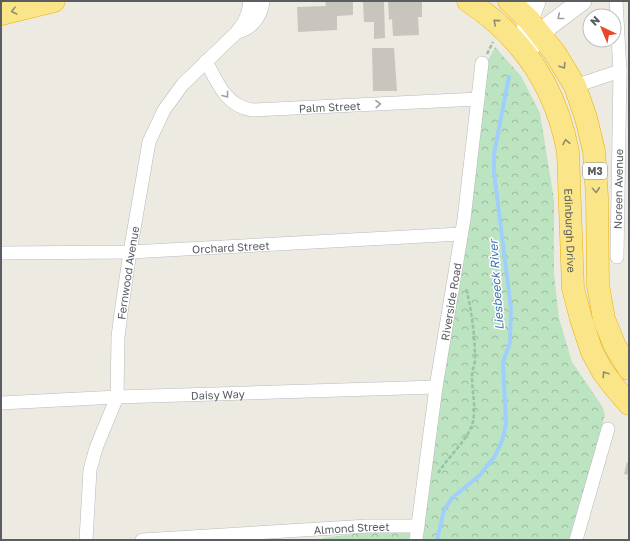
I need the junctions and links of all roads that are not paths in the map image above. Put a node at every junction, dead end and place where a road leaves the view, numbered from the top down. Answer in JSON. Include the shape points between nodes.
{"nodes":[{"id":1,"x":54,"y":1,"type":"edge"},
{"id":2,"x":250,"y":1,"type":"edge"},
{"id":3,"x":263,"y":1,"type":"edge"},
{"id":4,"x":468,"y":1,"type":"edge"},
{"id":5,"x":509,"y":1,"type":"edge"},
{"id":6,"x":582,"y":1,"type":"edge"},
{"id":7,"x":616,"y":1,"type":"edge"},
{"id":8,"x":1,"y":14,"type":"edge"},
{"id":9,"x":535,"y":19,"type":"edge"},
{"id":10,"x":236,"y":33,"type":"junction"},
{"id":11,"x":522,"y":50,"type":"junction"},
{"id":12,"x":206,"y":61,"type":"junction"},
{"id":13,"x":482,"y":63,"type":"road end"},
{"id":14,"x":620,"y":71,"type":"junction"},
{"id":15,"x":575,"y":86,"type":"junction"},
{"id":16,"x":478,"y":100,"type":"junction"},
{"id":17,"x":461,"y":234,"type":"junction"},
{"id":18,"x":130,"y":252,"type":"junction"},
{"id":19,"x":1,"y":253,"type":"edge"},
{"id":20,"x":617,"y":257,"type":"dead end"},
{"id":21,"x":629,"y":369,"type":"edge"},
{"id":22,"x":436,"y":387,"type":"junction"},
{"id":23,"x":117,"y":397,"type":"junction"},
{"id":24,"x":1,"y":403,"type":"edge"},
{"id":25,"x":629,"y":404,"type":"edge"},
{"id":26,"x":608,"y":429,"type":"dead end"},
{"id":27,"x":418,"y":526,"type":"junction"},
{"id":28,"x":86,"y":540,"type":"edge"},
{"id":29,"x":142,"y":540,"type":"edge"},
{"id":30,"x":416,"y":540,"type":"edge"},
{"id":31,"x":576,"y":540,"type":"edge"}],
"edges":[{"from":1,"to":8,"type":"highway","one_way":true},
{"from":2,"to":10,"type":"street","name":"Fernwood Avenue","via":[[248,13]]},
{"from":3,"to":10,"type":"street","name":"Fernwood Avenue","via":[[260,14],[253,23],[246,30]]},
{"from":11,"to":4,"type":"highway","number":"M3","one_way":true,"via":[[504,29]]},
{"from":5,"to":9,"type":"highway","number":"M3"},
{"from":6,"to":9,"type":"main road","one_way":true,"via":[[559,18]]},
{"from":7,"to":14,"type":"street","name":"Noreen Avenue"},
{"from":9,"to":11,"type":"main road"},
{"from":9,"to":15,"type":"highway","number":"M3","one_way":true},
{"from":10,"to":12,"type":"street","name":"Fernwood Avenue"},
{"from":25,"to":11,"type":"highway","name":"Edinburgh Drive","number":"M3","one_way":true,"via":[[603,372],[592,352],[580,319],[573,288],[568,152],[564,133],[547,86]]},
{"from":12,"to":16,"type":"street","name":"Palm Street","one_way":true,"via":[[225,96],[238,106],[252,110]]},
{"from":12,"to":18,"type":"street","name":"Fernwood Avenue","via":[[183,84],[164,110],[149,142]]},
{"from":13,"to":16,"type":"street","name":"Riverside Road"},
{"from":14,"to":15,"type":"street"},
{"from":14,"to":20,"type":"street","name":"Noreen Avenue"},
{"from":15,"to":21,"type":"highway","number":"M3","one_way":true,"via":[[594,151],[598,285],[604,319],[615,346]]},
{"from":16,"to":17,"type":"street","name":"Riverside Road"},
{"from":17,"to":18,"type":"street","name":"Orchard Street"},
{"from":17,"to":22,"type":"street","name":"Riverside Road"},
{"from":18,"to":19,"type":"street","name":"Orchard Street"},
{"from":18,"to":23,"type":"street","name":"Fernwood Avenue","via":[[118,337]]},
{"from":22,"to":23,"type":"street","name":"Daisy Way"},
{"from":22,"to":27,"type":"street","name":"Riverside Road"},
{"from":23,"to":24,"type":"street","name":"Daisy Way"},
{"from":23,"to":28,"type":"street","name":"Fernwood Avenue","via":[[96,448],[90,470]]},
{"from":26,"to":31,"type":"street"},
{"from":27,"to":29,"type":"street","name":"Almond Street","via":[[360,526]]},
{"from":27,"to":30,"type":"street","name":"Riverside Road"}]}
